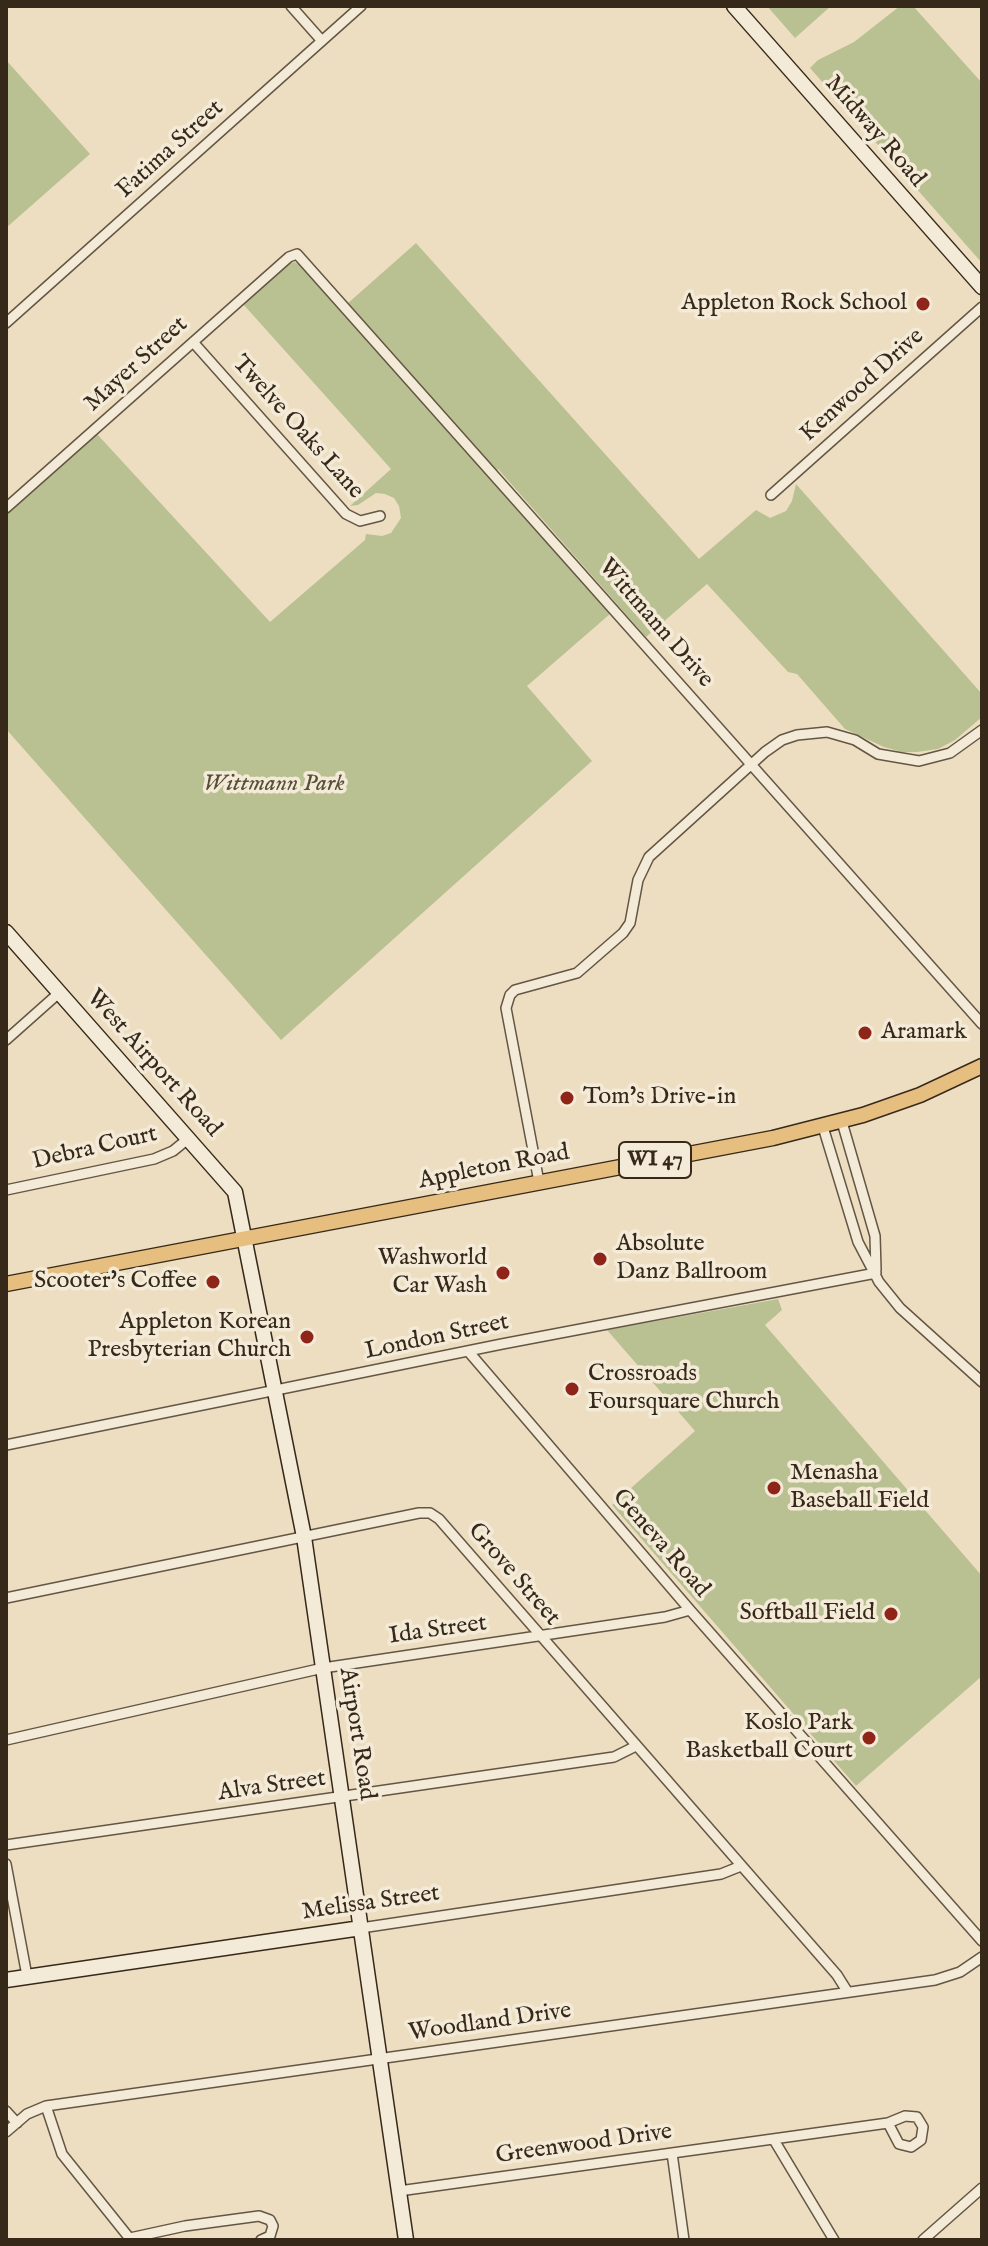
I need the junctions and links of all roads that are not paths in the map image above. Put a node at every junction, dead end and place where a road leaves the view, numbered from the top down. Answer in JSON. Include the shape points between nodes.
{"nodes":[{"id":1,"x":291,"y":6,"type":"edge"},
{"id":2,"x":361,"y":6,"type":"edge"},
{"id":3,"x":734,"y":6,"type":"edge"},
{"id":4,"x":322,"y":41,"type":"junction"},
{"id":5,"x":296,"y":253,"type":"joint"},
{"id":6,"x":982,"y":287,"type":"edge"},
{"id":7,"x":982,"y":307,"type":"edge"},
{"id":8,"x":6,"y":323,"type":"edge"},
{"id":9,"x":193,"y":342,"type":"junction"},
{"id":10,"x":771,"y":495,"type":"dead end"},
{"id":11,"x":6,"y":508,"type":"edge"},
{"id":12,"x":380,"y":516,"type":"dead end"},
{"id":13,"x":982,"y":730,"type":"edge"},
{"id":14,"x":752,"y":764,"type":"junction"},
{"id":15,"x":6,"y":932,"type":"edge"},
{"id":16,"x":60,"y":992,"type":"junction"},
{"id":17,"x":982,"y":1024,"type":"edge"},
{"id":18,"x":6,"y":1040,"type":"edge"},
{"id":19,"x":982,"y":1066,"type":"edge"},
{"id":20,"x":842,"y":1122,"type":"junction"},
{"id":21,"x":823,"y":1127,"type":"junction"},
{"id":22,"x":189,"y":1138,"type":"junction"},
{"id":23,"x":539,"y":1182,"type":"junction"},
{"id":24,"x":6,"y":1190,"type":"edge"},
{"id":25,"x":244,"y":1237,"type":"junction"},
{"id":26,"x":876,"y":1273,"type":"junction"},
{"id":27,"x":6,"y":1284,"type":"edge"},
{"id":28,"x":468,"y":1351,"type":"junction"},
{"id":29,"x":982,"y":1382,"type":"edge"},
{"id":30,"x":275,"y":1391,"type":"junction"},
{"id":31,"x":6,"y":1445,"type":"edge"},
{"id":32,"x":304,"y":1537,"type":"junction"},
{"id":33,"x":6,"y":1598,"type":"edge"},
{"id":34,"x":690,"y":1610,"type":"junction"},
{"id":35,"x":540,"y":1637,"type":"junction"},
{"id":36,"x":323,"y":1668,"type":"junction"},
{"id":37,"x":6,"y":1740,"type":"edge"},
{"id":38,"x":636,"y":1746,"type":"junction"},
{"id":39,"x":343,"y":1796,"type":"junction"},
{"id":40,"x":6,"y":1845,"type":"edge"},
{"id":41,"x":6,"y":1864,"type":"edge"},
{"id":42,"x":741,"y":1866,"type":"junction"},
{"id":43,"x":361,"y":1928,"type":"junction"},
{"id":44,"x":982,"y":1941,"type":"edge"},
{"id":45,"x":982,"y":1957,"type":"edge"},
{"id":46,"x":27,"y":1976,"type":"junction"},
{"id":47,"x":6,"y":1980,"type":"edge"},
{"id":48,"x":847,"y":1991,"type":"junction"},
{"id":49,"x":380,"y":2059,"type":"junction"},
{"id":50,"x":46,"y":2106,"type":"junction"},
{"id":51,"x":6,"y":2111,"type":"edge"},
{"id":52,"x":17,"y":2123,"type":"junction"},
{"id":53,"x":888,"y":2123,"type":"dead end"},
{"id":54,"x":6,"y":2132,"type":"edge"},
{"id":55,"x":774,"y":2140,"type":"junction"},
{"id":56,"x":672,"y":2153,"type":"junction"},
{"id":57,"x":982,"y":2188,"type":"edge"},
{"id":58,"x":399,"y":2191,"type":"junction"},
{"id":59,"x":130,"y":2239,"type":"edge"},
{"id":60,"x":261,"y":2240,"type":"edge"},
{"id":61,"x":406,"y":2240,"type":"edge"},
{"id":62,"x":684,"y":2240,"type":"edge"},
{"id":63,"x":834,"y":2240,"type":"edge"},
{"id":64,"x":923,"y":2240,"type":"edge"}],
"edges":[{"from":1,"to":4,"type":"street"},
{"from":2,"to":4,"type":"street","name":"Fatima Street"},
{"from":3,"to":6,"type":"street","name":"Midway Road"},
{"from":4,"to":8,"type":"street","name":"Fatima Street"},
{"from":5,"to":9,"type":"street","name":"Mayer Street"},
{"from":5,"to":14,"type":"street","name":"Wittmann Drive"},
{"from":7,"to":10,"type":"street","name":"Kenwood Drive"},
{"from":9,"to":11,"type":"street","name":"Mayer Street"},
{"from":9,"to":12,"type":"street","name":"Twelve Oaks Lane","via":[[346,514],[360,521]]},
{"from":13,"to":14,"type":"street","via":[[950,753],[919,761],[878,754],[827,732],[797,735]]},
{"from":14,"to":17,"type":"street","name":"Wittmann Drive"},
{"from":14,"to":23,"type":"street","via":[[649,857],[623,933],[577,973],[521,987],[510,995],[506,1008]]},
{"from":15,"to":16,"type":"street","name":"West Airport Road"},
{"from":16,"to":18,"type":"street"},
{"from":16,"to":22,"type":"street","name":"West Airport Road"},
{"from":19,"to":20,"type":"main road","name":"Appleton Road","number":"WI 47"},
{"from":20,"to":21,"type":"main road","name":"Appleton Road","number":"WI 47"},
{"from":20,"to":26,"type":"street","via":[[875,1236]]},
{"from":21,"to":23,"type":"main road","name":"Appleton Road","number":"WI 47"},
{"from":21,"to":26,"type":"street","via":[[858,1242]]},
{"from":22,"to":24,"type":"street","name":"Debra Court","via":[[154,1159]]},
{"from":22,"to":25,"type":"street","name":"West Airport Road","via":[[235,1192]]},
{"from":23,"to":25,"type":"main road","name":"Appleton Road","number":"WI 47"},
{"from":25,"to":27,"type":"main road","name":"Appleton Road","number":"WI 47"},
{"from":25,"to":30,"type":"street","name":"Airport Road"},
{"from":26,"to":28,"type":"street","name":"London Street"},
{"from":26,"to":29,"type":"street","via":[[890,1298]]},
{"from":28,"to":30,"type":"street","name":"London Street"},
{"from":28,"to":34,"type":"street","name":"Geneva Road"},
{"from":30,"to":31,"type":"street","name":"London Street"},
{"from":30,"to":32,"type":"street","name":"Airport Road"},
{"from":32,"to":33,"type":"street","name":"Grove Street"},
{"from":32,"to":35,"type":"street","name":"Grove Street","via":[[430,1513]]},
{"from":32,"to":36,"type":"street","name":"Airport Road"},
{"from":34,"to":35,"type":"street","name":"Ida Street"},
{"from":34,"to":44,"type":"street","name":"Geneva Road"},
{"from":35,"to":36,"type":"street","name":"Ida Street"},
{"from":35,"to":38,"type":"street","name":"Grove Street"},
{"from":36,"to":37,"type":"street","name":"Ida Street"},
{"from":36,"to":39,"type":"street","name":"Airport Road"},
{"from":38,"to":39,"type":"street","name":"Alva Street","via":[[614,1757]]},
{"from":38,"to":42,"type":"street","name":"Grove Street"},
{"from":39,"to":40,"type":"street","name":"Alva Street"},
{"from":39,"to":43,"type":"street","name":"Airport Road"},
{"from":41,"to":46,"type":"street"},
{"from":42,"to":43,"type":"street","name":"Melissa Street","via":[[721,1874]]},
{"from":42,"to":48,"type":"street","name":"Grove Street"},
{"from":43,"to":46,"type":"street","name":"Melissa Street"},
{"from":43,"to":49,"type":"street","name":"Airport Road"},
{"from":45,"to":48,"type":"street","name":"Woodland Drive","via":[[944,1978]]},
{"from":46,"to":47,"type":"street","name":"Melissa Street"},
{"from":48,"to":49,"type":"street","name":"Woodland Drive"},
{"from":49,"to":50,"type":"street","name":"Woodland Drive"},
{"from":49,"to":58,"type":"street","name":"Airport Road"},
{"from":50,"to":52,"type":"street","name":"Woodland Drive"},
{"from":50,"to":59,"type":"street","via":[[62,2154]]},
{"from":51,"to":52,"type":"street"},
{"from":52,"to":54,"type":"street","name":"Woodland Drive"},
{"from":53,"to":55,"type":"street","name":"Greenwood Drive"},
{"from":55,"to":56,"type":"street","name":"Greenwood Drive"},
{"from":55,"to":63,"type":"street"},
{"from":56,"to":58,"type":"street","name":"Greenwood Drive"},
{"from":56,"to":62,"type":"street"},
{"from":57,"to":64,"type":"street"},
{"from":58,"to":61,"type":"street","name":"Airport Road"},
{"from":59,"to":60,"type":"street","via":[[259,2216],[273,2226],[270,2236]]}]}
